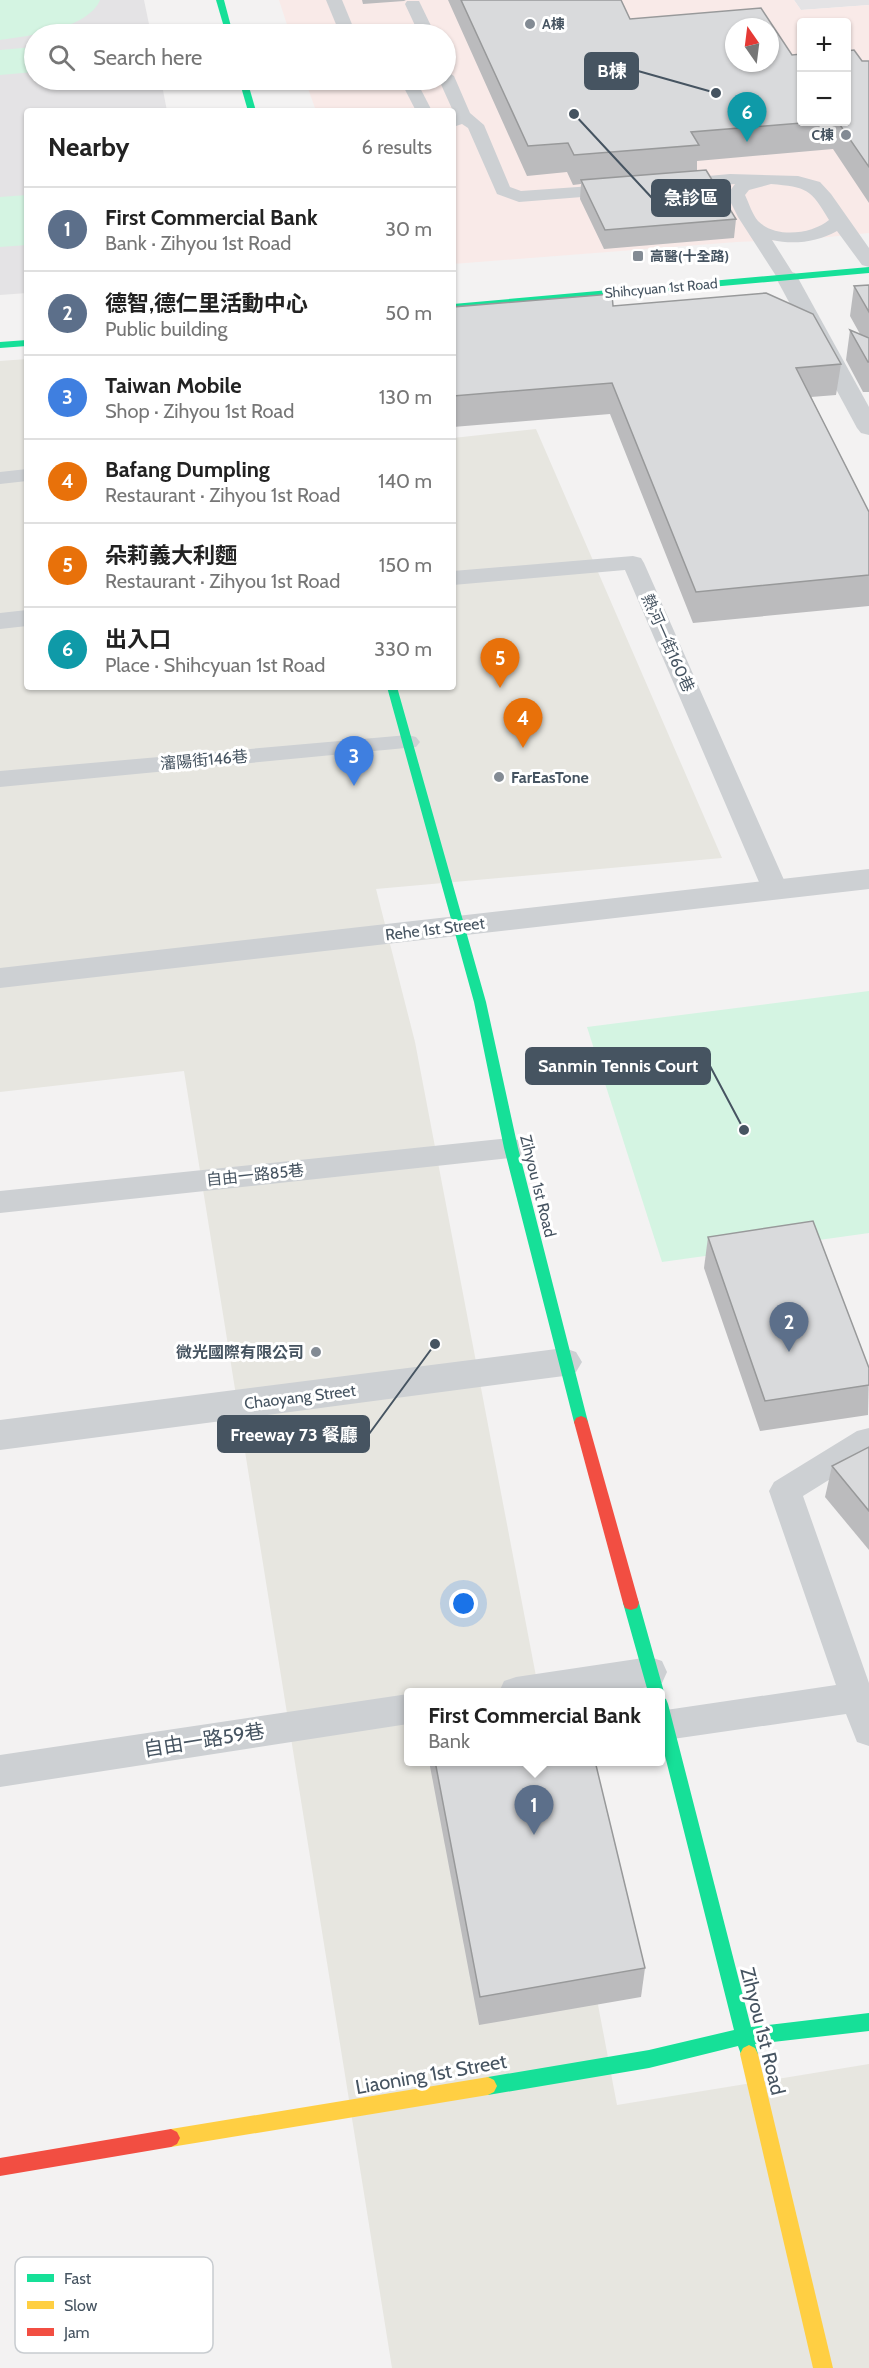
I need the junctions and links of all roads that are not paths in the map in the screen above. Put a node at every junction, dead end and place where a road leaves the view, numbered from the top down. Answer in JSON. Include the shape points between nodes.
{"nodes":[{"id":1,"x":220,"y":0,"type":"edge"},
{"id":2,"x":334,"y":0,"type":"edge"},
{"id":3,"x":413,"y":4,"type":"dead end"},
{"id":4,"x":227,"y":24,"type":"edge"},
{"id":5,"x":344,"y":24,"type":"edge"},
{"id":6,"x":422,"y":24,"type":"edge"},
{"id":7,"x":246,"y":90,"type":"edge"},
{"id":8,"x":413,"y":90,"type":"edge"},
{"id":9,"x":450,"y":90,"type":"edge"},
{"id":10,"x":251,"y":108,"type":"edge"},
{"id":11,"x":422,"y":108,"type":"edge"},
{"id":12,"x":455,"y":108,"type":"edge"},
{"id":13,"x":458,"y":119,"type":"edge"},
{"id":14,"x":771,"y":179,"type":"junction"},
{"id":15,"x":662,"y":185,"type":"edge"},
{"id":16,"x":639,"y":187,"type":"edge"},
{"id":17,"x":839,"y":221,"type":"junction"},
{"id":18,"x":754,"y":227,"type":"junction"},
{"id":19,"x":869,"y":261,"type":"edge"},
{"id":20,"x":869,"y":270,"type":"edge"},
{"id":21,"x":787,"y":278,"type":"junction"},
{"id":22,"x":456,"y":306,"type":"edge"},
{"id":23,"x":24,"y":343,"type":"edge"},
{"id":24,"x":0,"y":345,"type":"edge"},
{"id":25,"x":869,"y":428,"type":"edge"},
{"id":26,"x":24,"y":475,"type":"edge"},
{"id":27,"x":0,"y":478,"type":"edge"},
{"id":28,"x":456,"y":578,"type":"edge"},
{"id":29,"x":24,"y":618,"type":"edge"},
{"id":30,"x":0,"y":621,"type":"edge"},
{"id":31,"x":393,"y":690,"type":"edge"},
{"id":32,"x":408,"y":742,"type":"junction"},
{"id":33,"x":0,"y":779,"type":"edge"},
{"id":34,"x":869,"y":879,"type":"edge"},
{"id":35,"x":776,"y":889,"type":"junction"},
{"id":36,"x":459,"y":926,"type":"junction"},
{"id":37,"x":0,"y":978,"type":"edge"},
{"id":38,"x":511,"y":1148,"type":"junction"},
{"id":39,"x":0,"y":1202,"type":"edge"},
{"id":40,"x":564,"y":1362,"type":"junction"},
{"id":41,"x":0,"y":1436,"type":"edge"},
{"id":42,"x":868,"y":1440,"type":"edge"},
{"id":43,"x":653,"y":1682,"type":"edge"},
{"id":44,"x":571,"y":1688,"type":"edge"},
{"id":45,"x":858,"y":1697,"type":"junction"},
{"id":46,"x":404,"y":1710,"type":"edge"},
{"id":47,"x":665,"y":1715,"type":"edge"},
{"id":48,"x":665,"y":1723,"type":"edge"},
{"id":49,"x":869,"y":1731,"type":"edge"},
{"id":50,"x":0,"y":1771,"type":"edge"},
{"id":51,"x":869,"y":2022,"type":"edge"},
{"id":52,"x":745,"y":2036,"type":"junction"},
{"id":53,"x":0,"y":2167,"type":"edge"},
{"id":54,"x":823,"y":2368,"type":"edge"}],
"edges":[{"from":1,"to":4,"type":"street"},
{"from":2,"to":5,"type":"lane"},
{"from":3,"to":6,"type":"lane"},
{"from":7,"to":10,"type":"street"},
{"from":8,"to":11,"type":"lane"},
{"from":9,"to":12,"type":"lane"},
{"from":13,"to":16,"type":"lane","via":[[475,125],[503,190],[519,197]]},
{"from":14,"to":15,"type":"lane"},
{"from":14,"to":17,"type":"lane","via":[[806,181],[820,188]]},
{"from":14,"to":18,"type":"lane","via":[[743,186],[736,195]]},
{"from":17,"to":18,"type":"lane","via":[[830,230],[804,237]]},
{"from":17,"to":19,"type":"lane"},
{"from":18,"to":21,"type":"lane"},
{"from":20,"to":21,"type":"street","name":"Shihcyuan 1st Road"},
{"from":21,"to":22,"type":"street","name":"Shihcyuan 1st Road"},
{"from":21,"to":25,"type":"street"},
{"from":23,"to":24,"type":"street"},
{"from":26,"to":27,"type":"lane"},
{"from":28,"to":35,"type":"lane","name":"熱河一街160巷","via":[[633,563]]},
{"from":29,"to":30,"type":"street"},
{"from":31,"to":32,"type":"street","name":"Zihyou 1st Road"},
{"from":32,"to":33,"type":"lane","name":"瀋陽街146巷"},
{"from":32,"to":36,"type":"street","name":"Zihyou 1st Road"},
{"from":34,"to":35,"type":"street","name":"Rehe 1st Street"},
{"from":35,"to":36,"type":"street","name":"Rehe 1st Street"},
{"from":36,"to":37,"type":"street","name":"Rehe 1st Street"},
{"from":36,"to":38,"type":"street","name":"Zihyou 1st Road","via":[[480,1002]]},
{"from":38,"to":39,"type":"lane","name":"自由一路85巷"},
{"from":38,"to":40,"type":"street","name":"Zihyou 1st Road"},
{"from":40,"to":41,"type":"street","name":"Chaoyang Street"},
{"from":40,"to":43,"type":"street","name":"Zihyou 1st Road"},
{"from":42,"to":45,"type":"lane","via":[[785,1491]]},
{"from":43,"to":44,"type":"lane"},
{"from":45,"to":47,"type":"lane"},
{"from":45,"to":49,"type":"lane"},
{"from":46,"to":50,"type":"lane","name":"自由一路59巷"},
{"from":48,"to":52,"type":"street","name":"Zihyou 1st Road"},
{"from":51,"to":52,"type":"street","name":"Liaoning 1st Street"},
{"from":52,"to":53,"type":"street","name":"Liaoning 1st Street","via":[[649,2059]]},
{"from":52,"to":54,"type":"street","name":"Zihyou 1st Road"}]}
